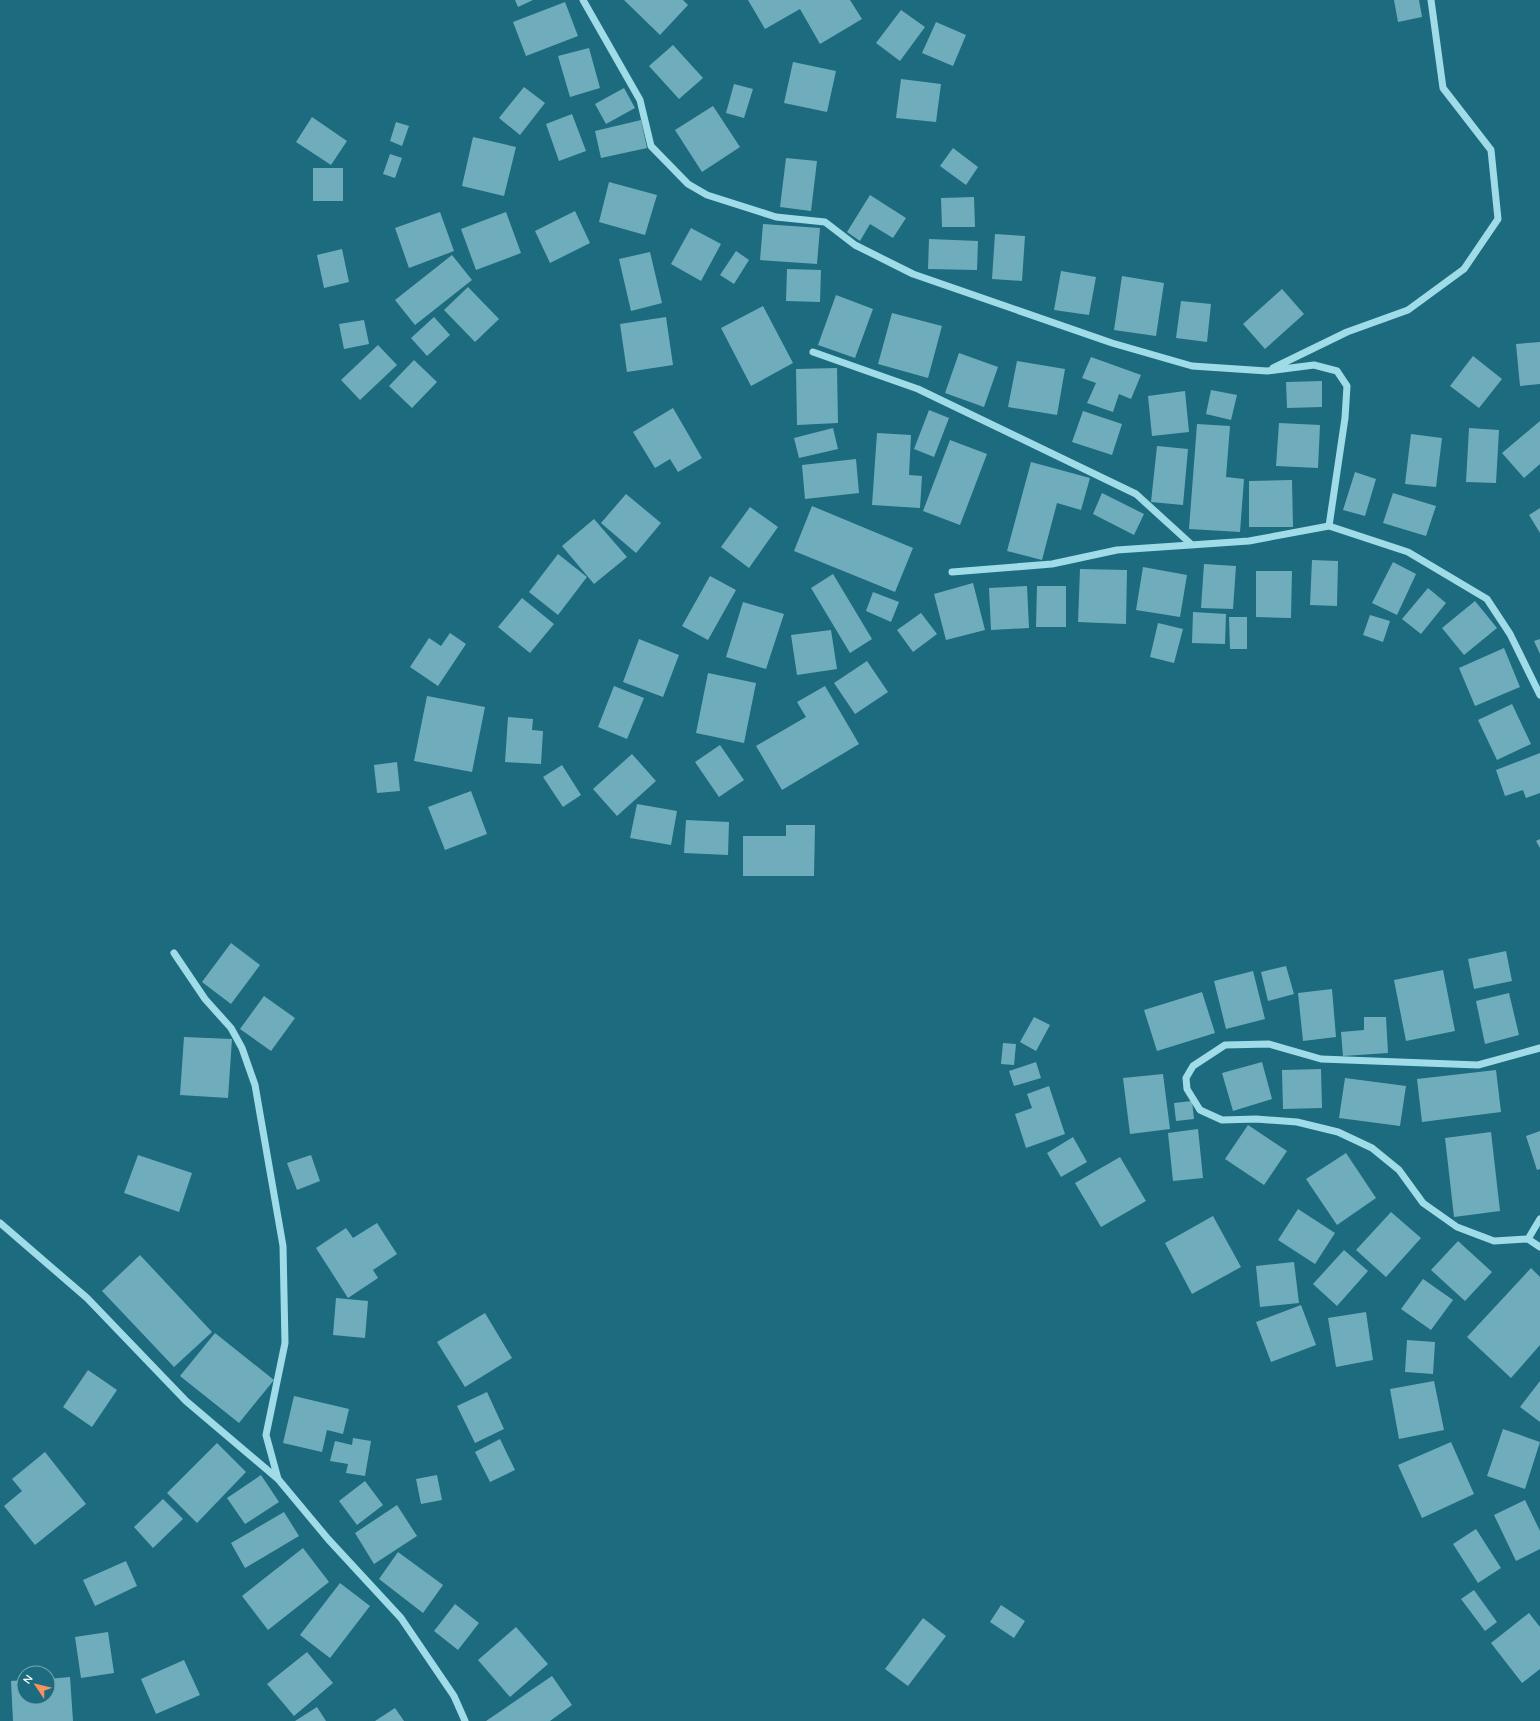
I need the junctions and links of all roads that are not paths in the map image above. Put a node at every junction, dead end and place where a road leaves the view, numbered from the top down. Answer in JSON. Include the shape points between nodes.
{"nodes":[{"id":1,"x":583,"y":0,"type":"edge"},
{"id":2,"x":1431,"y":0,"type":"edge"},
{"id":3,"x":813,"y":352,"type":"dead end"},
{"id":4,"x":1268,"y":371,"type":"junction"},
{"id":5,"x":1328,"y":526,"type":"junction"},
{"id":6,"x":1192,"y":545,"type":"junction"},
{"id":7,"x":952,"y":572,"type":"dead end"},
{"id":8,"x":1540,"y":695,"type":"edge"},
{"id":9,"x":174,"y":953,"type":"dead end"},
{"id":10,"x":1540,"y":1048,"type":"edge"},
{"id":11,"x":1540,"y":1219,"type":"edge"},
{"id":12,"x":0,"y":1223,"type":"edge"},
{"id":13,"x":1528,"y":1239,"type":"junction"},
{"id":14,"x":1540,"y":1248,"type":"edge"},
{"id":15,"x":278,"y":1479,"type":"junction"},
{"id":16,"x":465,"y":1721,"type":"edge"}],
"edges":[{"from":1,"to":4,"type":"street","via":[[640,100],[651,146],[688,184],[707,195],[776,217],[825,222],[855,245],[913,274],[1112,343],[1192,366]]},
{"from":2,"to":4,"type":"street","via":[[1443,88],[1491,150],[1498,219],[1464,269],[1408,310],[1347,332]]},
{"from":3,"to":6,"type":"street","via":[[918,389],[1136,494]]},
{"from":4,"to":5,"type":"street","via":[[1314,365],[1336,371],[1347,386],[1345,418]]},
{"from":5,"to":6,"type":"street","via":[[1250,541]]},
{"from":5,"to":8,"type":"street","via":[[1408,552],[1487,599],[1510,634]]},
{"from":6,"to":7,"type":"street","via":[[1117,550],[1052,564]]},
{"from":9,"to":15,"type":"street","via":[[205,999],[231,1028],[242,1048],[255,1085],[283,1246],[286,1343],[266,1435]]},
{"from":10,"to":13,"type":"street","via":[[1478,1065],[1320,1059],[1269,1044],[1225,1044],[1194,1066],[1186,1078],[1187,1088],[1200,1110],[1222,1120],[1297,1122],[1338,1132],[1372,1148],[1399,1170],[1423,1203],[1457,1227],[1494,1241]]},
{"from":11,"to":13,"type":"street"},
{"from":12,"to":15,"type":"street","via":[[87,1298],[186,1401]]},
{"from":13,"to":14,"type":"street"},
{"from":15,"to":16,"type":"street","via":[[328,1539],[401,1618],[454,1696]]}]}
